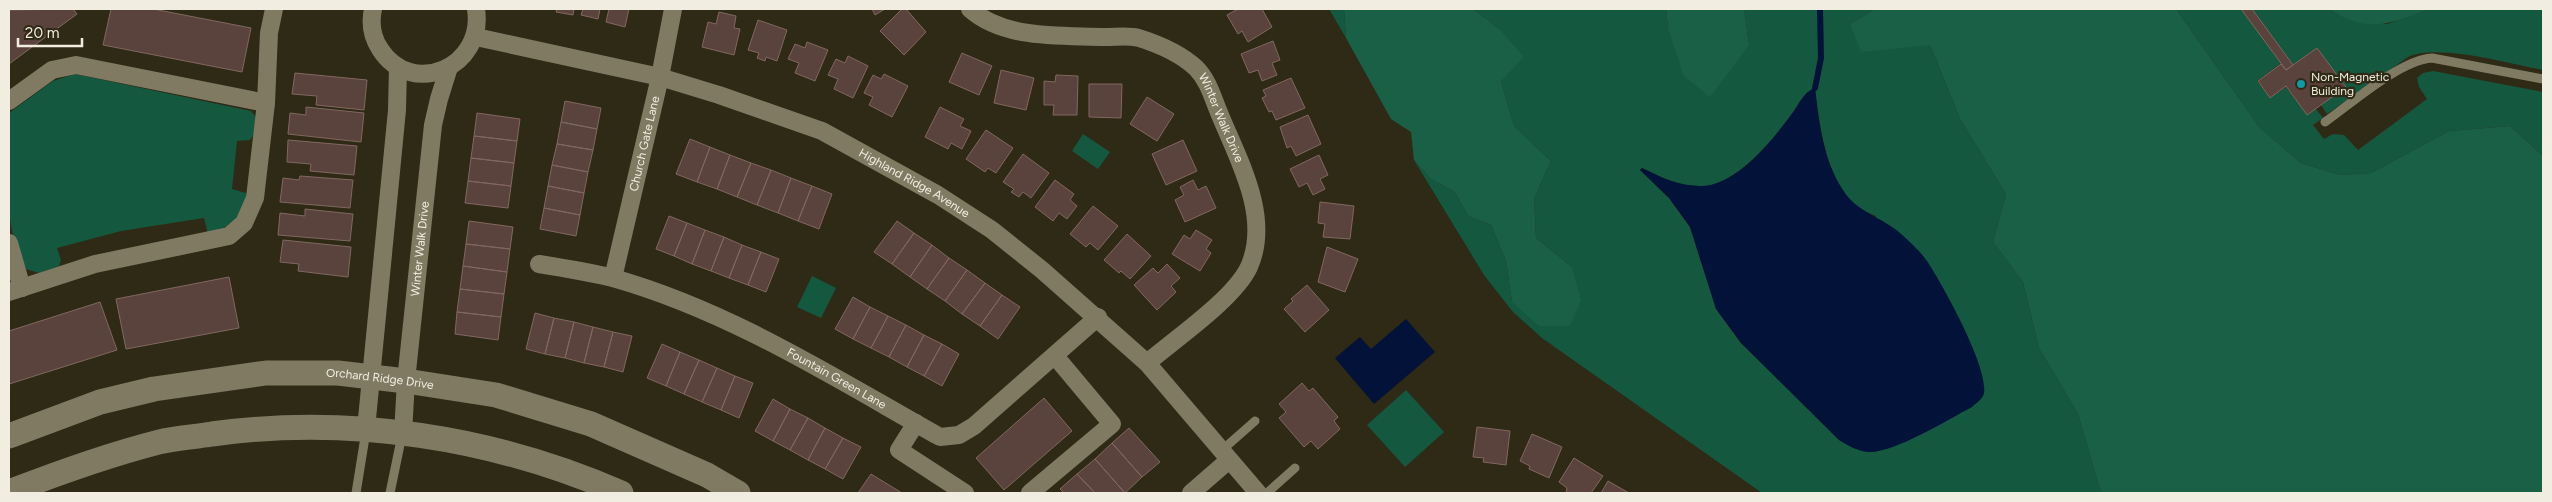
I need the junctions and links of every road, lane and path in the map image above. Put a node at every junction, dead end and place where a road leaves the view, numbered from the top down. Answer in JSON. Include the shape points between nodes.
{"nodes":[{"id":1,"x":274,"y":9,"type":"edge"},
{"id":2,"x":476,"y":9,"type":"edge"},
{"id":3,"x":673,"y":9,"type":"edge"},
{"id":4,"x":970,"y":9,"type":"edge"},
{"id":5,"x":367,"y":10,"type":"edge"},
{"id":6,"x":476,"y":37,"type":"junction"},
{"id":7,"x":398,"y":67,"type":"junction"},
{"id":8,"x":449,"y":68,"type":"junction"},
{"id":9,"x":660,"y":77,"type":"junction"},
{"id":10,"x":2543,"y":80,"type":"edge"},
{"id":11,"x":9,"y":101,"type":"edge"},
{"id":12,"x":266,"y":103,"type":"junction"},
{"id":13,"x":2325,"y":122,"type":"dead end"},
{"id":14,"x":9,"y":243,"type":"edge"},
{"id":15,"x":539,"y":264,"type":"dead end"},
{"id":16,"x":613,"y":278,"type":"junction"},
{"id":17,"x":16,"y":290,"type":"edge"},
{"id":18,"x":1098,"y":317,"type":"junction"},
{"id":19,"x":1054,"y":356,"type":"junction"},
{"id":20,"x":1147,"y":363,"type":"junction"},
{"id":21,"x":370,"y":376,"type":"junction"},
{"id":22,"x":406,"y":381,"type":"junction"},
{"id":23,"x":1255,"y":421,"type":"dead end"},
{"id":24,"x":916,"y":423,"type":"junction"},
{"id":25,"x":366,"y":429,"type":"junction"},
{"id":26,"x":403,"y":433,"type":"junction"},
{"id":27,"x":9,"y":436,"type":"edge"},
{"id":28,"x":1225,"y":456,"type":"junction"},
{"id":29,"x":1295,"y":468,"type":"dead end"},
{"id":30,"x":9,"y":492,"type":"edge"},
{"id":31,"x":356,"y":493,"type":"edge"},
{"id":32,"x":390,"y":493,"type":"edge"},
{"id":33,"x":621,"y":493,"type":"edge"},
{"id":34,"x":738,"y":493,"type":"edge"},
{"id":35,"x":965,"y":493,"type":"edge"},
{"id":36,"x":1030,"y":493,"type":"edge"},
{"id":37,"x":1192,"y":493,"type":"edge"},
{"id":38,"x":1259,"y":493,"type":"edge"}],
"edges":[{"from":1,"to":12,"type":"street","via":[[269,33]]},
{"from":2,"to":6,"type":"street"},
{"from":3,"to":9,"type":"street","name":"Church Gate Lane"},
{"from":4,"to":20,"type":"street","name":"Winter Walk Drive","via":[[1006,28],[1042,34],[1138,38],[1172,51],[1196,68],[1210,89],[1254,204],[1257,238],[1248,268],[1229,294]]},
{"from":5,"to":7,"type":"street","via":[[374,40],[386,58]]},
{"from":6,"to":8,"type":"street","via":[[467,52]]},
{"from":6,"to":9,"type":"street","name":"Highland Ridge Avenue"},
{"from":7,"to":8,"type":"street","via":[[428,74]]},
{"from":7,"to":21,"type":"street","via":[[397,110]]},
{"from":8,"to":22,"type":"street","name":"Winter Walk Drive","via":[[433,125]]},
{"from":9,"to":16,"type":"street","name":"Church Gate Lane"},
{"from":9,"to":18,"type":"street","name":"Highland Ridge Avenue","via":[[822,131],[881,162],[992,230]]},
{"from":10,"to":13,"type":"lane","via":[[2423,59],[2400,68]]},
{"from":11,"to":12,"type":"street","via":[[52,70],[76,65]]},
{"from":12,"to":17,"type":"street","via":[[255,198],[244,223],[229,236],[95,264]]},
{"from":14,"to":17,"type":"street"},
{"from":15,"to":16,"type":"street","name":"Fountain Green Lane"},
{"from":16,"to":24,"type":"street","name":"Fountain Green Lane","via":[[743,329]]},
{"from":18,"to":19,"type":"street","name":"Fountain Green Lane"},
{"from":18,"to":20,"type":"street","name":"Highland Ridge Avenue"},
{"from":19,"to":24,"type":"street","name":"Fountain Green Lane","via":[[974,426],[959,435],[940,436]]},
{"from":19,"to":36,"type":"street","via":[[1112,424]]},
{"from":20,"to":28,"type":"street","name":"Highland Ridge Avenue"},
{"from":21,"to":22,"type":"street","name":"Orchard Ridge Drive"},
{"from":21,"to":25,"type":"street"},
{"from":21,"to":27,"type":"street","name":"Orchard Ridge Drive","via":[[266,373],[154,389],[100,402]]},
{"from":22,"to":26,"type":"street","name":"Winter Walk Drive"},
{"from":22,"to":34,"type":"street","name":"Orchard Ridge Drive","via":[[496,395],[591,424]]},
{"from":23,"to":28,"type":"lane"},
{"from":24,"to":35,"type":"street","via":[[899,450]]},
{"from":25,"to":26,"type":"street"},
{"from":25,"to":30,"type":"street","via":[[337,426],[250,429],[161,442],[80,465]]},
{"from":25,"to":31,"type":"lane"},
{"from":26,"to":32,"type":"lane"},
{"from":26,"to":33,"type":"street","via":[[491,449],[581,476]]},
{"from":28,"to":37,"type":"street"},
{"from":28,"to":38,"type":"street","name":"Highland Ridge Avenue"},
{"from":29,"to":38,"type":"lane"}]}
